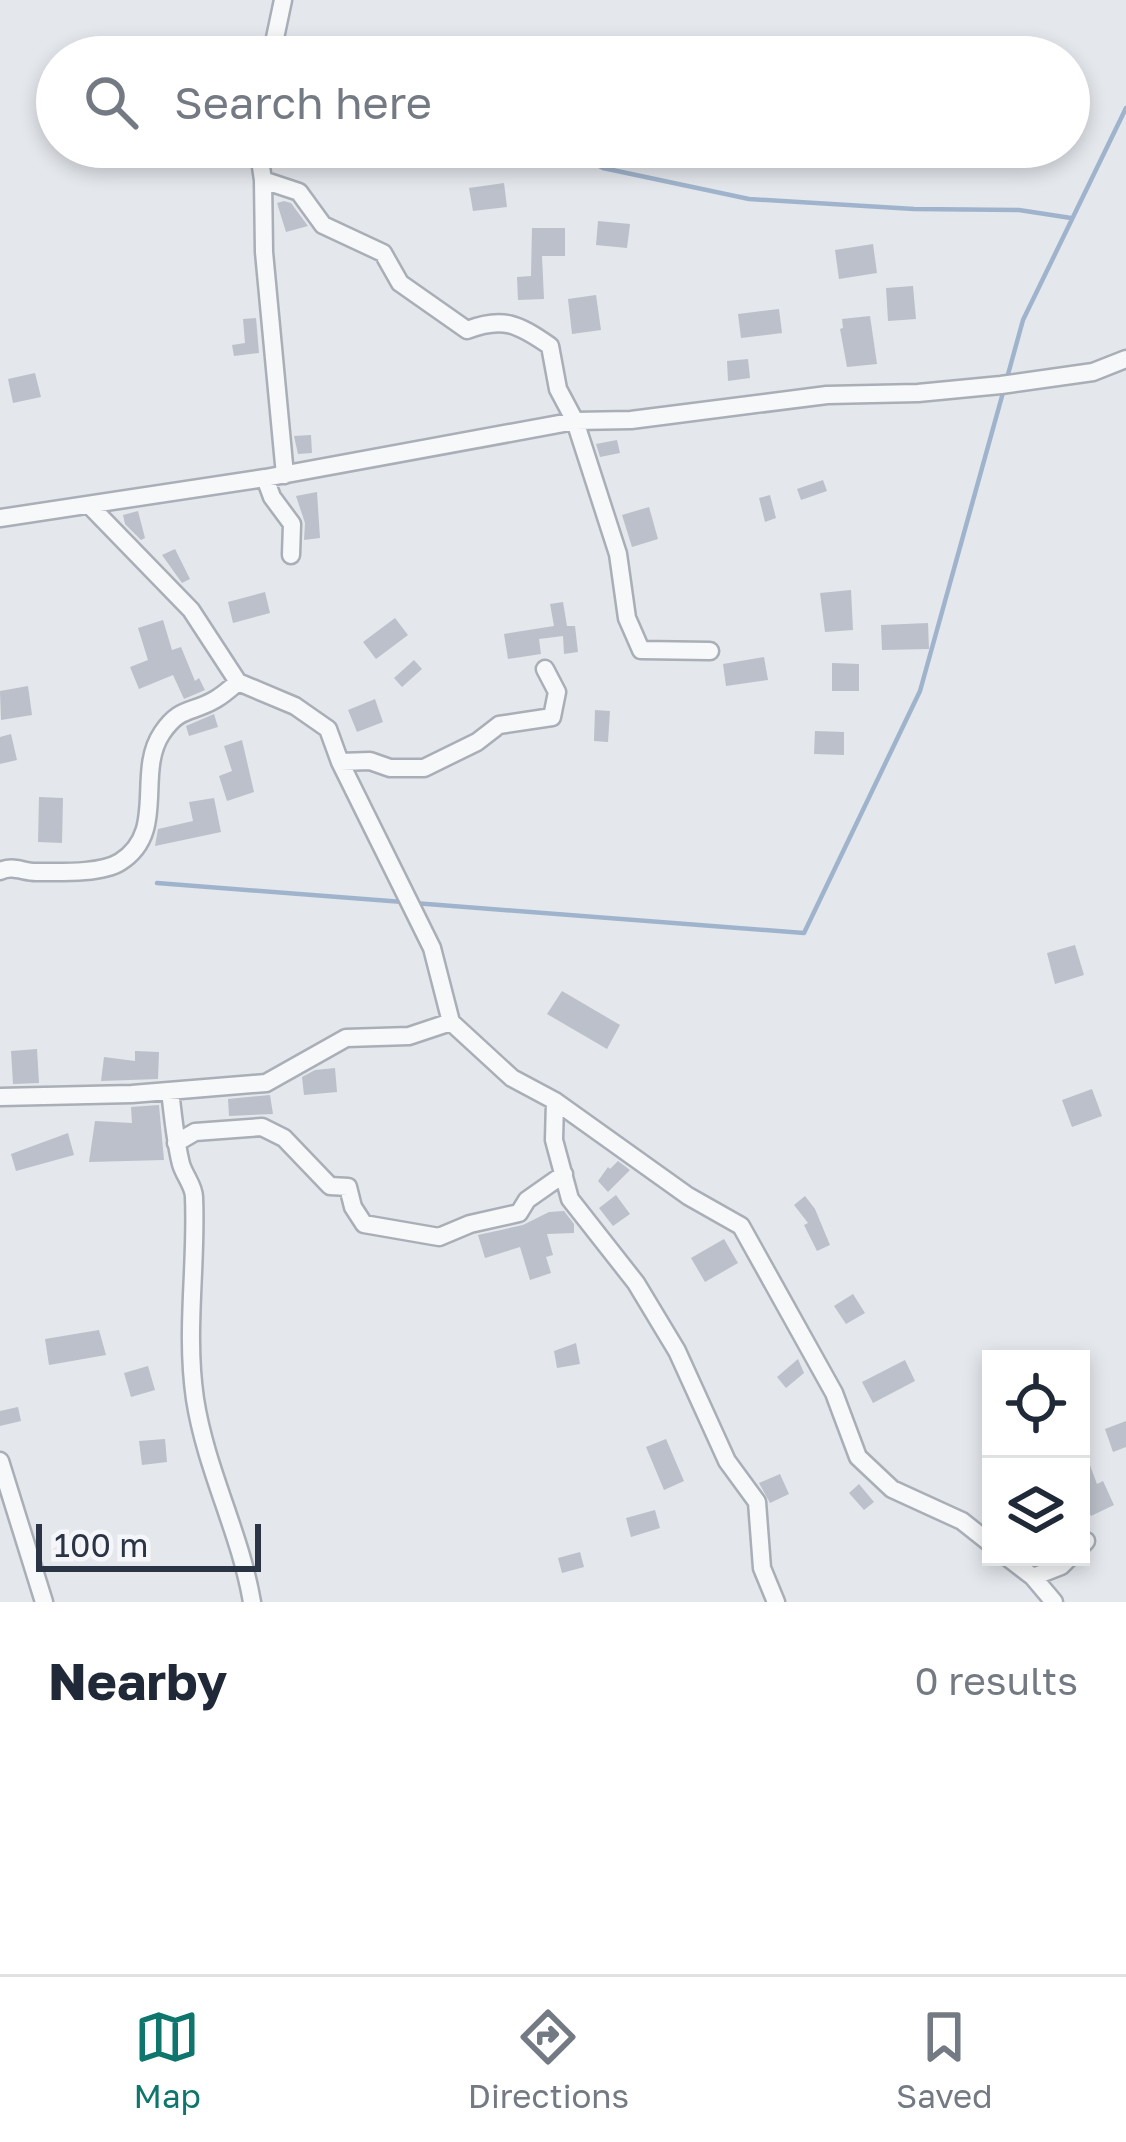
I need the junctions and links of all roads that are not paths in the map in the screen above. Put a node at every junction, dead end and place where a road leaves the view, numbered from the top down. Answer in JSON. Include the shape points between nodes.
{"nodes":[{"id":1,"x":283,"y":0,"type":"edge"},
{"id":2,"x":275,"y":36,"type":"edge"},
{"id":3,"x":261,"y":168,"type":"edge"},
{"id":4,"x":263,"y":180,"type":"junction"},
{"id":5,"x":1126,"y":358,"type":"edge"},
{"id":6,"x":575,"y":421,"type":"junction"},
{"id":7,"x":285,"y":475,"type":"junction"},
{"id":8,"x":265,"y":478,"type":"junction"},
{"id":9,"x":91,"y":507,"type":"junction"},
{"id":10,"x":0,"y":518,"type":"edge"},
{"id":11,"x":291,"y":555,"type":"dead end"},
{"id":12,"x":710,"y":652,"type":"dead end"},
{"id":13,"x":545,"y":669,"type":"dead end"},
{"id":14,"x":238,"y":682,"type":"junction"},
{"id":15,"x":340,"y":762,"type":"junction"},
{"id":16,"x":0,"y":871,"type":"edge"},
{"id":17,"x":451,"y":1022,"type":"junction"},
{"id":18,"x":170,"y":1091,"type":"junction"},
{"id":19,"x":0,"y":1097,"type":"edge"},
{"id":20,"x":555,"y":1101,"type":"junction"},
{"id":21,"x":176,"y":1143,"type":"junction"},
{"id":22,"x":564,"y":1174,"type":"junction"},
{"id":23,"x":0,"y":1461,"type":"edge"},
{"id":24,"x":982,"y":1537,"type":"edge"},
{"id":25,"x":1019,"y":1566,"type":"edge"},
{"id":26,"x":1060,"y":1566,"type":"edge"},
{"id":27,"x":1033,"y":1577,"type":"junction"},
{"id":28,"x":44,"y":1602,"type":"edge"},
{"id":29,"x":252,"y":1602,"type":"edge"},
{"id":30,"x":776,"y":1602,"type":"edge"},
{"id":31,"x":1054,"y":1602,"type":"edge"}],
"edges":[{"from":1,"to":2,"type":"street"},
{"from":3,"to":4,"type":"street"},
{"from":4,"to":6,"type":"street","via":[[298,192],[323,225],[383,254],[400,284],[467,330],[492,320],[525,328],[550,346],[558,389]]},
{"from":4,"to":7,"type":"street"},
{"from":5,"to":6,"type":"street","via":[[1093,372],[1001,385]]},
{"from":6,"to":7,"type":"street"},
{"from":6,"to":12,"type":"street","via":[[641,650]]},
{"from":7,"to":8,"type":"street"},
{"from":8,"to":9,"type":"street"},
{"from":8,"to":11,"type":"street","via":[[292,524]]},
{"from":9,"to":10,"type":"street"},
{"from":9,"to":14,"type":"street","via":[[191,610]]},
{"from":13,"to":15,"type":"street","via":[[557,692],[552,717],[500,725],[424,768]]},
{"from":14,"to":15,"type":"street","via":[[328,729]]},
{"from":14,"to":16,"type":"street","via":[[176,713],[158,739],[148,763],[149,819],[138,846],[117,865]]},
{"from":15,"to":17,"type":"street","via":[[432,948]]},
{"from":17,"to":18,"type":"street","via":[[409,1036],[346,1038],[266,1083]]},
{"from":17,"to":20,"type":"street","via":[[512,1078]]},
{"from":18,"to":19,"type":"street"},
{"from":18,"to":21,"type":"street"},
{"from":20,"to":22,"type":"street"},
{"from":20,"to":24,"type":"street","via":[[741,1226],[834,1393],[858,1457],[892,1490]]},
{"from":21,"to":22,"type":"street","via":[[195,1132],[262,1127],[284,1138],[330,1186],[348,1187],[364,1224],[439,1237],[519,1213]]},
{"from":21,"to":29,"type":"street","via":[[195,1194],[188,1338],[195,1400]]},
{"from":22,"to":30,"type":"street","via":[[570,1199],[677,1351],[727,1462],[757,1502],[762,1568]]},
{"from":23,"to":28,"type":"street"},
{"from":25,"to":27,"type":"street"},
{"from":26,"to":27,"type":"street"},
{"from":27,"to":31,"type":"street"}]}
